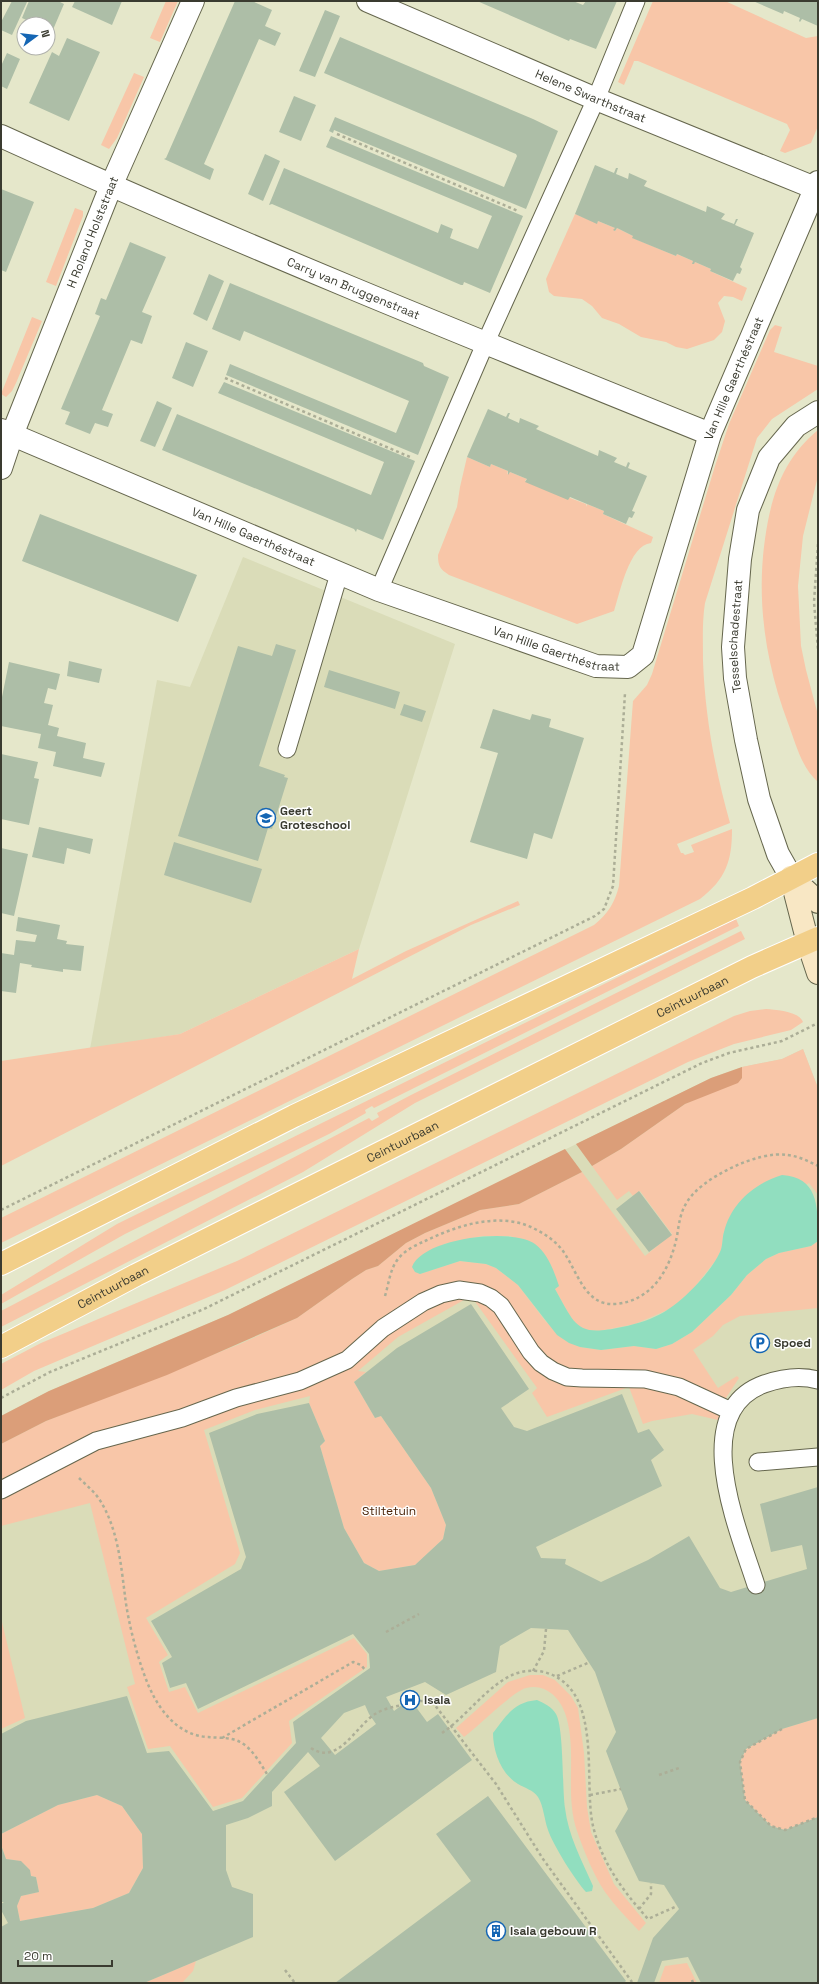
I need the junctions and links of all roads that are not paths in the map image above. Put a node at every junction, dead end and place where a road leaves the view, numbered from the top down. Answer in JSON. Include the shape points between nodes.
{"nodes":[{"id":1,"x":193,"y":1,"type":"edge"},
{"id":2,"x":368,"y":1,"type":"edge"},
{"id":3,"x":636,"y":1,"type":"edge"},
{"id":4,"x":596,"y":99,"type":"junction"},
{"id":5,"x":1,"y":136,"type":"edge"},
{"id":6,"x":816,"y":185,"type":"edge"},
{"id":7,"x":111,"y":186,"type":"junction"},
{"id":8,"x":485,"y":344,"type":"junction"},
{"id":9,"x":818,"y":412,"type":"edge"},
{"id":10,"x":6,"y":433,"type":"edge"},
{"id":11,"x":710,"y":434,"type":"junction"},
{"id":12,"x":1,"y":468,"type":"edge"},
{"id":13,"x":339,"y":574,"type":"junction"},
{"id":14,"x":379,"y":590,"type":"junction"},
{"id":15,"x":287,"y":749,"type":"dead end"},
{"id":16,"x":818,"y":864,"type":"edge"},
{"id":17,"x":791,"y":877,"type":"junction"},
{"id":18,"x":818,"y":902,"type":"edge"},
{"id":19,"x":813,"y":941,"type":"edge"},
{"id":20,"x":818,"y":973,"type":"edge"},
{"id":21,"x":1,"y":1264,"type":"edge"},
{"id":22,"x":1,"y":1347,"type":"edge"},
{"id":23,"x":818,"y":1380,"type":"edge"},
{"id":24,"x":731,"y":1411,"type":"junction"},
{"id":25,"x":818,"y":1457,"type":"edge"},
{"id":26,"x":758,"y":1462,"type":"dead end"},
{"id":27,"x":1,"y":1490,"type":"edge"},
{"id":28,"x":756,"y":1585,"type":"dead end"}],
"edges":[{"from":1,"to":7,"type":"street","name":"H Roland Holststraat"},
{"from":2,"to":4,"type":"street","name":"Helene Swarthstraat"},
{"from":3,"to":4,"type":"lane"},
{"from":4,"to":6,"type":"street","name":"Helene Swarthstraat"},
{"from":4,"to":8,"type":"lane"},
{"from":5,"to":7,"type":"street","name":"Carry van Bruggenstraat"},
{"from":6,"to":11,"type":"street","name":"Van Hille Gaerthéstraat"},
{"from":7,"to":8,"type":"street","name":"Carry van Bruggenstraat"},
{"from":7,"to":10,"type":"street","name":"H Roland Holststraat"},
{"from":8,"to":11,"type":"street","name":"Carry van Bruggenstraat"},
{"from":8,"to":14,"type":"lane"},
{"from":9,"to":17,"type":"street","name":"Tesselschadestraat","via":[[796,426],[770,458],[748,510],[740,558],[733,647],[734,678],[759,799],[778,854]]},
{"from":10,"to":12,"type":"street","name":"H Roland Holststraat"},
{"from":10,"to":13,"type":"street","name":"Van Hille Gaerthéstraat"},
{"from":11,"to":14,"type":"street","name":"Van Hille Gaerthéstraat","via":[[643,655],[628,667],[596,666]]},
{"from":13,"to":14,"type":"street","name":"Van Hille Gaerthéstraat"},
{"from":13,"to":15,"type":"lane"},
{"from":16,"to":17,"type":"main road"},
{"from":17,"to":18,"type":"street"},
{"from":17,"to":19,"type":"street"},
{"from":17,"to":21,"type":"main road","via":[[294,1116]]},
{"from":19,"to":20,"type":"street"},
{"from":19,"to":22,"type":"main road","name":"Ceintuurbaan","via":[[752,966],[136,1275]]},
{"from":23,"to":24,"type":"lane","via":[[807,1377],[790,1378],[763,1385],[748,1392]]},
{"from":24,"to":27,"type":"lane","via":[[679,1387],[645,1379],[582,1378],[554,1372],[531,1352],[501,1306],[492,1298],[480,1293],[459,1290],[422,1302],[383,1328],[346,1360],[300,1381],[236,1398],[182,1418],[96,1441]]},
{"from":24,"to":28,"type":"lane","via":[[722,1436],[725,1476],[734,1517]]},
{"from":25,"to":26,"type":"lane"}]}
